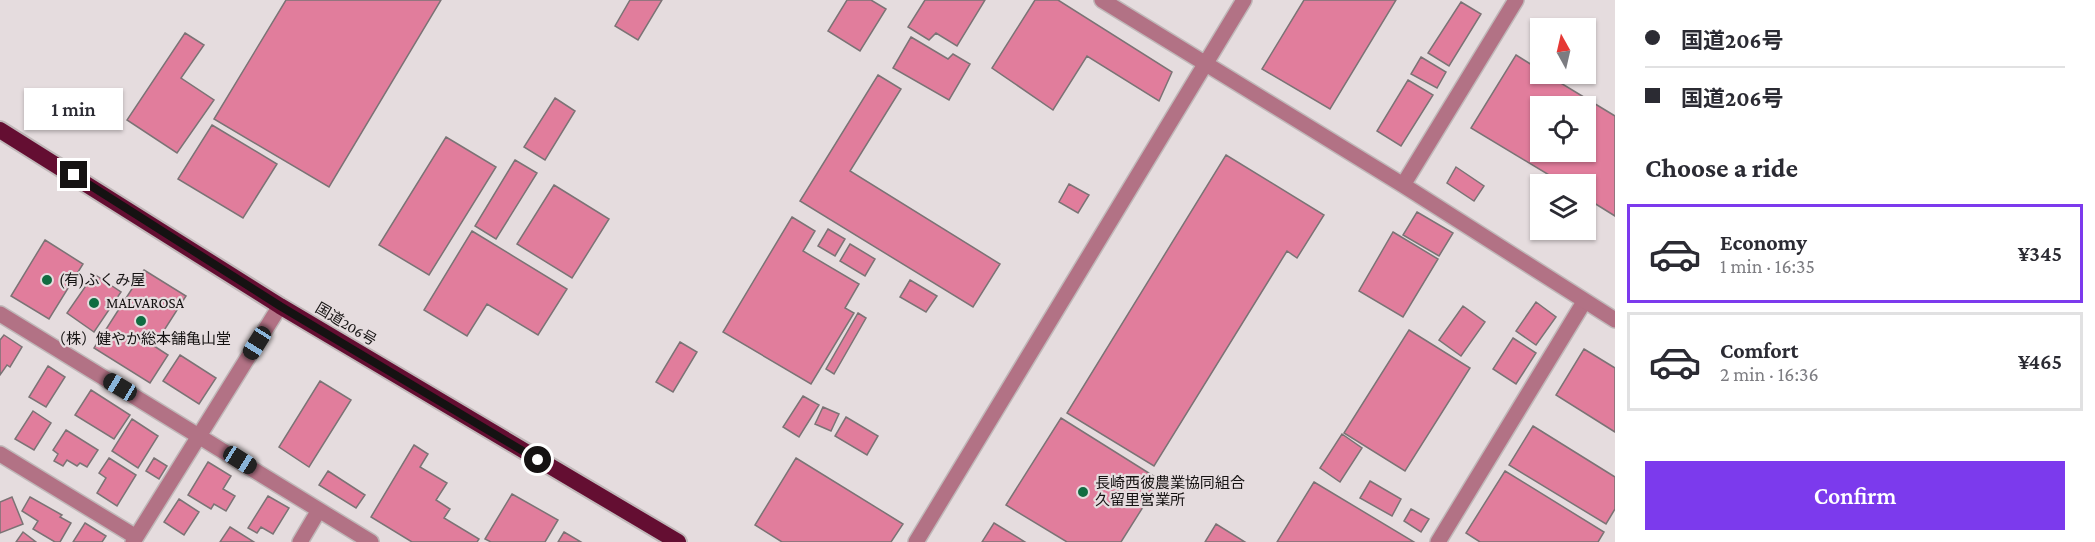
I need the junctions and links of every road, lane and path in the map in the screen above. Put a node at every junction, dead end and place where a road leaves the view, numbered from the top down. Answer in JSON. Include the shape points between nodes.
{"nodes":[{"id":1,"x":1102,"y":0,"type":"edge"},
{"id":2,"x":1244,"y":0,"type":"edge"},
{"id":3,"x":1516,"y":0,"type":"edge"},
{"id":4,"x":1206,"y":63,"type":"junction"},
{"id":5,"x":0,"y":130,"type":"edge"},
{"id":6,"x":1403,"y":185,"type":"junction"},
{"id":7,"x":1584,"y":302,"type":"junction"},
{"id":8,"x":280,"y":306,"type":"junction"},
{"id":9,"x":0,"y":314,"type":"edge"},
{"id":10,"x":1615,"y":320,"type":"edge"},
{"id":11,"x":200,"y":435,"type":"junction"},
{"id":12,"x":0,"y":453,"type":"edge"},
{"id":13,"x":319,"y":510,"type":"junction"},
{"id":14,"x":135,"y":539,"type":"edge"},
{"id":15,"x":300,"y":542,"type":"edge"},
{"id":16,"x":371,"y":542,"type":"edge"},
{"id":17,"x":678,"y":542,"type":"edge"},
{"id":18,"x":916,"y":542,"type":"edge"},
{"id":19,"x":1438,"y":542,"type":"edge"}],
"edges":[{"from":1,"to":4,"type":"street"},
{"from":2,"to":4,"type":"street"},
{"from":3,"to":6,"type":"street"},
{"from":4,"to":6,"type":"street"},
{"from":4,"to":18,"type":"street"},
{"from":5,"to":8,"type":"highway","name":"国道206号"},
{"from":6,"to":7,"type":"street"},
{"from":7,"to":10,"type":"street"},
{"from":7,"to":19,"type":"street"},
{"from":8,"to":11,"type":"street"},
{"from":8,"to":17,"type":"highway","name":"国道206号"},
{"from":9,"to":11,"type":"street"},
{"from":11,"to":13,"type":"street"},
{"from":11,"to":14,"type":"street"},
{"from":12,"to":14,"type":"street"},
{"from":13,"to":15,"type":"street"},
{"from":13,"to":16,"type":"street"}]}
